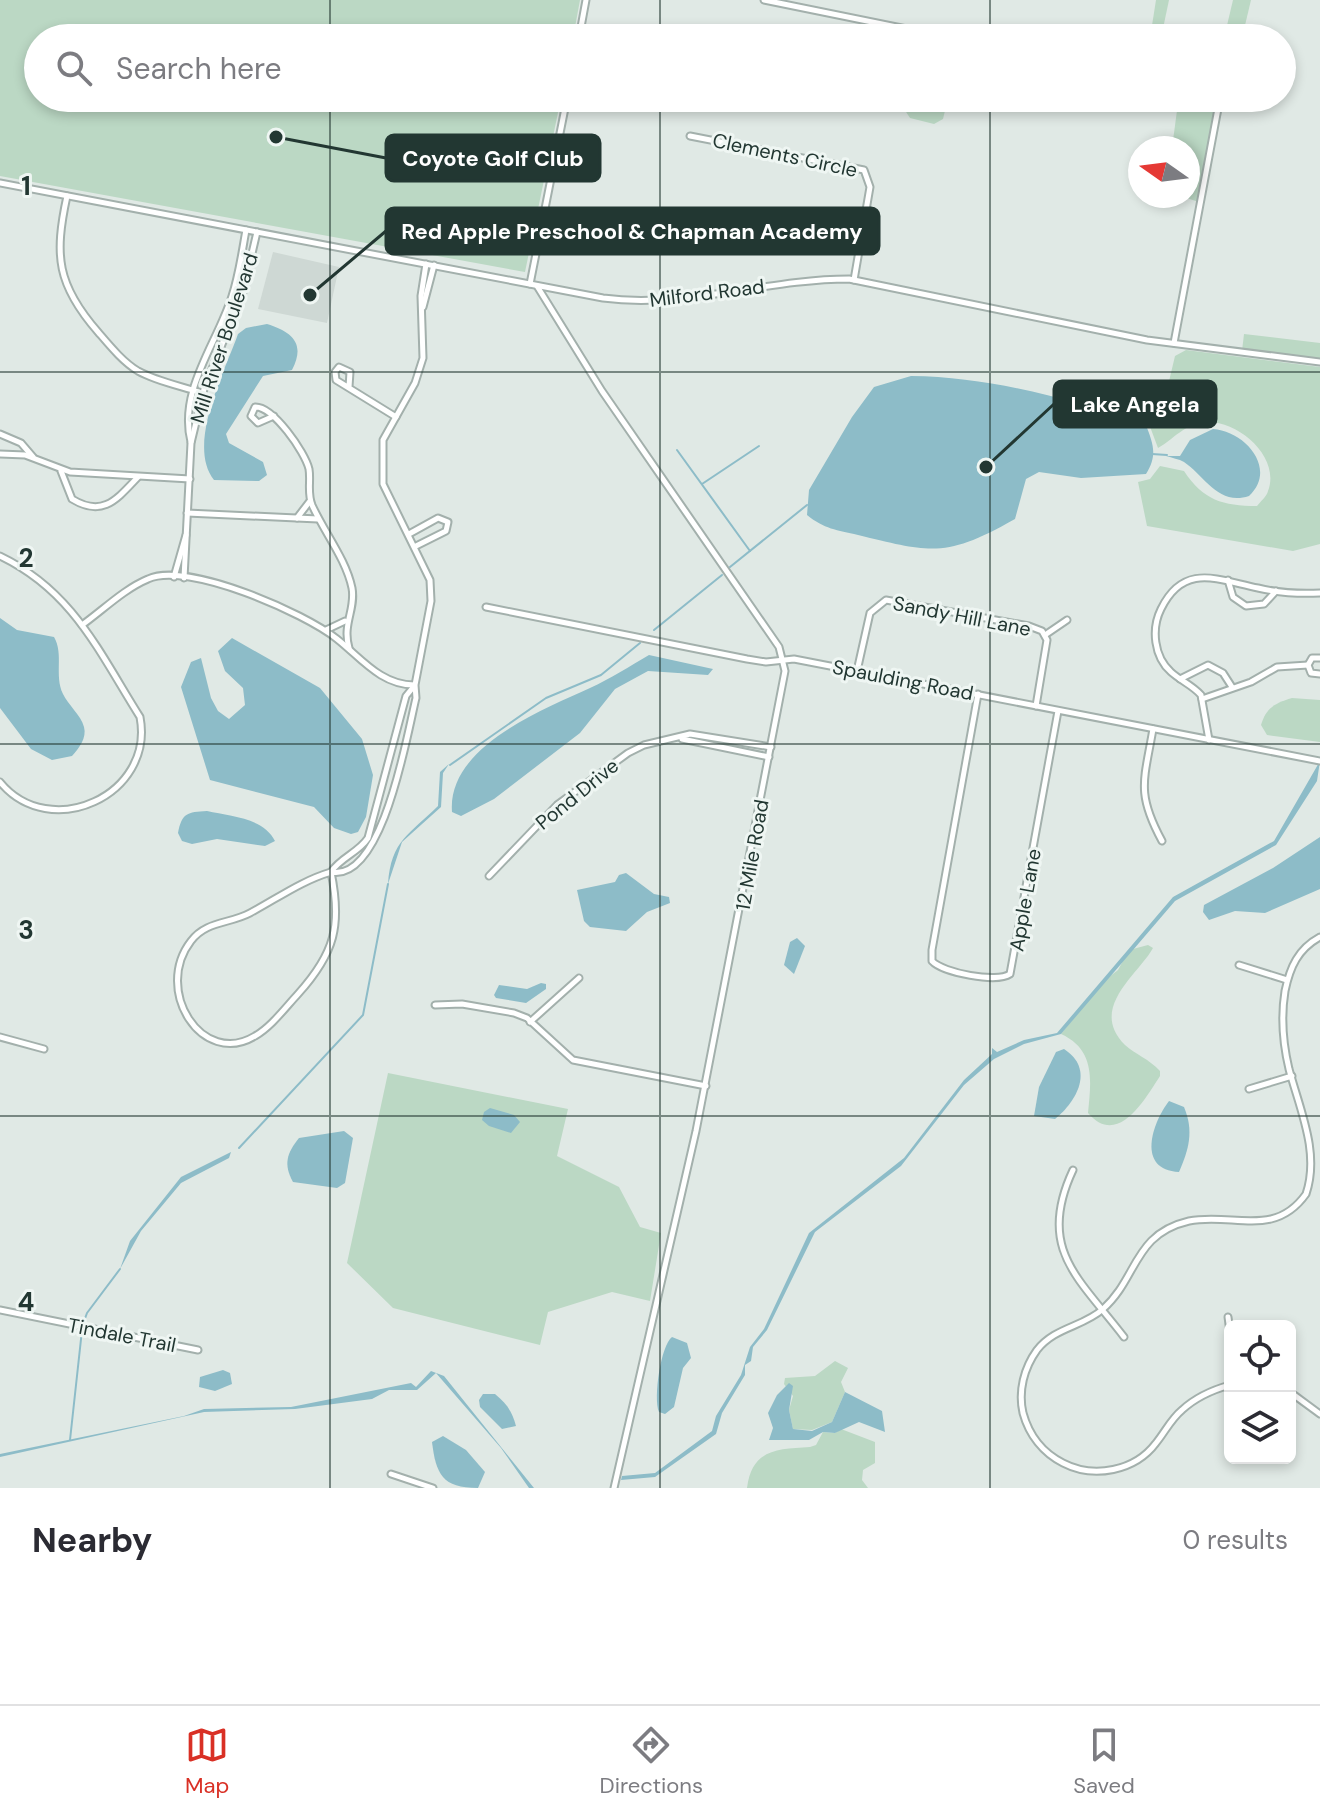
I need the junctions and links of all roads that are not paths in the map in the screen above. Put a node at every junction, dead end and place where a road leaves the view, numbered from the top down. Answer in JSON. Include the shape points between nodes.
{"nodes":[{"id":1,"x":586,"y":0,"type":"edge"},
{"id":2,"x":764,"y":0,"type":"edge"},
{"id":3,"x":582,"y":24,"type":"edge"},
{"id":4,"x":882,"y":24,"type":"edge"},
{"id":5,"x":564,"y":112,"type":"edge"},
{"id":6,"x":1218,"y":112,"type":"edge"},
{"id":7,"x":690,"y":136,"type":"dead end"},
{"id":8,"x":0,"y":183,"type":"edge"},
{"id":9,"x":67,"y":196,"type":"junction"},
{"id":10,"x":246,"y":230,"type":"junction"},
{"id":11,"x":257,"y":232,"type":"junction"},
{"id":12,"x":426,"y":264,"type":"junction"},
{"id":13,"x":434,"y":265,"type":"junction"},
{"id":14,"x":854,"y":280,"type":"junction"},
{"id":15,"x":533,"y":285,"type":"junction"},
{"id":16,"x":422,"y":308,"type":"junction"},
{"id":17,"x":1174,"y":343,"type":"junction"},
{"id":18,"x":1320,"y":362,"type":"edge"},
{"id":19,"x":349,"y":387,"type":"dead end"},
{"id":20,"x":193,"y":390,"type":"junction"},
{"id":21,"x":202,"y":393,"type":"junction"},
{"id":22,"x":274,"y":416,"type":"dead end"},
{"id":23,"x":396,"y":417,"type":"junction"},
{"id":24,"x":0,"y":434,"type":"edge"},
{"id":25,"x":191,"y":443,"type":"junction"},
{"id":26,"x":0,"y":454,"type":"edge"},
{"id":27,"x":33,"y":457,"type":"junction"},
{"id":28,"x":60,"y":470,"type":"junction"},
{"id":29,"x":139,"y":476,"type":"junction"},
{"id":30,"x":190,"y":479,"type":"junction"},
{"id":31,"x":310,"y":501,"type":"junction"},
{"id":32,"x":187,"y":513,"type":"junction"},
{"id":33,"x":296,"y":518,"type":"junction"},
{"id":34,"x":319,"y":519,"type":"junction"},
{"id":35,"x":186,"y":534,"type":"junction"},
{"id":36,"x":409,"y":534,"type":"junction"},
{"id":37,"x":416,"y":546,"type":"junction"},
{"id":38,"x":0,"y":556,"type":"edge"},
{"id":39,"x":174,"y":577,"type":"junction"},
{"id":40,"x":184,"y":578,"type":"junction"},
{"id":41,"x":1228,"y":580,"type":"junction"},
{"id":42,"x":1276,"y":591,"type":"junction"},
{"id":43,"x":1320,"y":593,"type":"edge"},
{"id":44,"x":486,"y":607,"type":"dead end"},
{"id":45,"x":1067,"y":620,"type":"dead end"},
{"id":46,"x":346,"y":621,"type":"junction"},
{"id":47,"x":82,"y":625,"type":"junction"},
{"id":48,"x":326,"y":630,"type":"junction"},
{"id":49,"x":1045,"y":635,"type":"junction"},
{"id":50,"x":349,"y":649,"type":"junction"},
{"id":51,"x":1320,"y":658,"type":"edge"},
{"id":52,"x":784,"y":659,"type":"junction"},
{"id":53,"x":1308,"y":665,"type":"junction"},
{"id":54,"x":857,"y":671,"type":"junction"},
{"id":55,"x":1320,"y":674,"type":"edge"},
{"id":56,"x":1180,"y":679,"type":"junction"},
{"id":57,"x":415,"y":685,"type":"junction"},
{"id":58,"x":1232,"y":687,"type":"junction"},
{"id":59,"x":978,"y":694,"type":"junction"},
{"id":60,"x":1202,"y":699,"type":"junction"},
{"id":61,"x":1036,"y":706,"type":"junction"},
{"id":62,"x":1058,"y":711,"type":"junction"},
{"id":63,"x":1153,"y":729,"type":"junction"},
{"id":64,"x":681,"y":739,"type":"junction"},
{"id":65,"x":732,"y":740,"type":"junction"},
{"id":66,"x":1209,"y":740,"type":"junction"},
{"id":67,"x":771,"y":747,"type":"junction"},
{"id":68,"x":731,"y":749,"type":"junction"},
{"id":69,"x":769,"y":757,"type":"junction"},
{"id":70,"x":1320,"y":761,"type":"edge"},
{"id":71,"x":0,"y":782,"type":"edge"},
{"id":72,"x":1162,"y":841,"type":"dead end"},
{"id":73,"x":331,"y":872,"type":"junction"},
{"id":74,"x":489,"y":876,"type":"dead end"},
{"id":75,"x":1320,"y":937,"type":"edge"},
{"id":76,"x":1239,"y":965,"type":"dead end"},
{"id":77,"x":579,"y":978,"type":"dead end"},
{"id":78,"x":1287,"y":980,"type":"junction"},
{"id":79,"x":435,"y":1005,"type":"dead end"},
{"id":80,"x":530,"y":1022,"type":"junction"},
{"id":81,"x":0,"y":1037,"type":"edge"},
{"id":82,"x":44,"y":1049,"type":"dead end"},
{"id":83,"x":1292,"y":1076,"type":"junction"},
{"id":84,"x":706,"y":1086,"type":"junction"},
{"id":85,"x":1249,"y":1089,"type":"dead end"},
{"id":86,"x":1073,"y":1170,"type":"dead end"},
{"id":87,"x":1318,"y":1179,"type":"edge"},
{"id":88,"x":0,"y":1310,"type":"edge"},
{"id":89,"x":1103,"y":1310,"type":"junction"},
{"id":90,"x":1228,"y":1317,"type":"dead end"},
{"id":91,"x":1228,"y":1320,"type":"edge"},
{"id":92,"x":1124,"y":1337,"type":"dead end"},
{"id":93,"x":198,"y":1350,"type":"dead end"},
{"id":94,"x":1224,"y":1387,"type":"edge"},
{"id":95,"x":1296,"y":1396,"type":"edge"},
{"id":96,"x":1320,"y":1414,"type":"edge"},
{"id":97,"x":391,"y":1474,"type":"dead end"},
{"id":98,"x":433,"y":1488,"type":"edge"},
{"id":99,"x":614,"y":1488,"type":"edge"}],
"edges":[{"from":1,"to":3,"type":"street"},
{"from":2,"to":4,"type":"street"},
{"from":5,"to":15,"type":"street"},
{"from":6,"to":17,"type":"street"},
{"from":7,"to":14,"type":"street","name":"Clements Circle","via":[[864,170],[870,187]]},
{"from":8,"to":9,"type":"street","name":"Milford Road"},
{"from":9,"to":10,"type":"street","name":"Milford Road"},
{"from":9,"to":20,"type":"street","via":[[58,248],[70,295],[136,370]]},
{"from":10,"to":11,"type":"street","name":"Milford Road"},
{"from":10,"to":20,"type":"street","name":"Mill River Boulevard","via":[[233,294]]},
{"from":11,"to":12,"type":"street","name":"Milford Road"},
{"from":11,"to":21,"type":"street","name":"Mill River Boulevard","via":[[243,292]]},
{"from":12,"to":13,"type":"street","name":"Milford Road"},
{"from":12,"to":16,"type":"street"},
{"from":13,"to":15,"type":"street","name":"Milford Road"},
{"from":13,"to":16,"type":"street"},
{"from":14,"to":15,"type":"street","name":"Milford Road","via":[[802,281],[637,301]]},
{"from":14,"to":17,"type":"street","name":"Milford Road"},
{"from":15,"to":52,"type":"street"},
{"from":16,"to":23,"type":"street","via":[[420,371]]},
{"from":17,"to":18,"type":"street","name":"Milford Road"},
{"from":19,"to":23,"type":"street"},
{"from":20,"to":21,"type":"street"},
{"from":20,"to":25,"type":"street","name":"Mill River Boulevard","via":[[187,411]]},
{"from":21,"to":25,"type":"street","name":"Mill River Boulevard"},
{"from":22,"to":31,"type":"street","via":[[304,457]]},
{"from":23,"to":36,"type":"street","via":[[383,440],[381,470]]},
{"from":24,"to":27,"type":"street","via":[[21,443]]},
{"from":25,"to":30,"type":"street","name":"Mill River Boulevard"},
{"from":26,"to":27,"type":"street"},
{"from":27,"to":28,"type":"street"},
{"from":28,"to":29,"type":"street"},
{"from":28,"to":29,"type":"street","via":[[72,499],[94,508],[110,505]]},
{"from":29,"to":30,"type":"street"},
{"from":30,"to":32,"type":"street","name":"Mill River Boulevard"},
{"from":31,"to":33,"type":"street"},
{"from":31,"to":34,"type":"street"},
{"from":32,"to":33,"type":"street"},
{"from":32,"to":35,"type":"street","name":"Mill River Boulevard"},
{"from":33,"to":34,"type":"street"},
{"from":34,"to":46,"type":"street","via":[[351,587]]},
{"from":35,"to":39,"type":"street","name":"Mill River Boulevard"},
{"from":35,"to":40,"type":"street","name":"Mill River Boulevard"},
{"from":36,"to":37,"type":"street"},
{"from":36,"to":37,"type":"street","via":[[438,518],[448,522],[446,531]]},
{"from":37,"to":57,"type":"street","via":[[430,580],[431,601]]},
{"from":38,"to":47,"type":"street","via":[[36,574]]},
{"from":39,"to":40,"type":"street"},
{"from":39,"to":47,"type":"street","via":[[149,578]]},
{"from":40,"to":48,"type":"street","via":[[275,602]]},
{"from":41,"to":42,"type":"street"},
{"from":41,"to":42,"type":"street","via":[[1233,597],[1246,606],[1264,604]]},
{"from":41,"to":56,"type":"street","via":[[1197,577],[1167,597],[1154,629],[1161,657]]},
{"from":42,"to":43,"type":"street"},
{"from":44,"to":52,"type":"street","name":"Spaulding Road","via":[[747,659]]},
{"from":45,"to":49,"type":"street"},
{"from":46,"to":48,"type":"street"},
{"from":46,"to":50,"type":"street"},
{"from":47,"to":71,"type":"street","via":[[140,717],[144,739],[138,761],[124,782],[83,807],[33,807]]},
{"from":48,"to":50,"type":"street"},
{"from":49,"to":54,"type":"street","name":"Sandy Hill Lane","via":[[1029,626],[886,600],[870,613]]},
{"from":49,"to":61,"type":"street","name":"Sandy Hill Lane"},
{"from":50,"to":57,"type":"street","via":[[387,679]]},
{"from":51,"to":53,"type":"street","via":[[1312,658]]},
{"from":52,"to":54,"type":"street","name":"Spaulding Road"},
{"from":52,"to":67,"type":"street","name":"12 Mile Road"},
{"from":53,"to":55,"type":"street","via":[[1311,673]]},
{"from":53,"to":58,"type":"street","via":[[1277,667]]},
{"from":54,"to":59,"type":"street","name":"Spaulding Road"},
{"from":56,"to":58,"type":"street","via":[[1208,665],[1223,673]]},
{"from":56,"to":60,"type":"street"},
{"from":57,"to":73,"type":"street","via":[[406,696],[368,838]]},
{"from":57,"to":73,"type":"street","via":[[378,839],[357,864]]},
{"from":58,"to":60,"type":"street"},
{"from":59,"to":61,"type":"street","name":"Spaulding Road"},
{"from":59,"to":62,"type":"street","name":"Apple Lane","via":[[932,950],[932,961],[942,969],[997,979],[1010,974]]},
{"from":60,"to":66,"type":"street"},
{"from":61,"to":62,"type":"street","name":"Spaulding Road"},
{"from":62,"to":63,"type":"street","name":"Spaulding Road"},
{"from":63,"to":66,"type":"street","name":"Spaulding Road"},
{"from":63,"to":72,"type":"street","via":[[1142,793]]},
{"from":64,"to":65,"type":"street","name":"Pond Drive","via":[[690,734]]},
{"from":64,"to":68,"type":"street","name":"Pond Drive"},
{"from":64,"to":74,"type":"street","name":"Pond Drive","via":[[628,753],[557,805]]},
{"from":65,"to":67,"type":"street","name":"Pond Drive"},
{"from":65,"to":68,"type":"street"},
{"from":66,"to":70,"type":"street","name":"Spaulding Road"},
{"from":67,"to":69,"type":"street","name":"12 Mile Road"},
{"from":68,"to":69,"type":"street","name":"Pond Drive"},
{"from":69,"to":84,"type":"street","name":"12 Mile Road"},
{"from":73,"to":73,"type":"street","via":[[249,914],[215,923],[191,941],[175,978],[178,1001],[195,1027],[225,1041],[254,1037],[314,976],[337,926]]},
{"from":75,"to":78,"type":"street","via":[[1296,958]]},
{"from":76,"to":78,"type":"street"},
{"from":77,"to":80,"type":"street"},
{"from":78,"to":83,"type":"street","via":[[1283,1027]]},
{"from":79,"to":80,"type":"street","via":[[451,1002],[492,1009]]},
{"from":80,"to":84,"type":"street","via":[[573,1060]]},
{"from":81,"to":82,"type":"street"},
{"from":83,"to":85,"type":"street"},
{"from":83,"to":87,"type":"street","via":[[1315,1138]]},
{"from":84,"to":99,"type":"street","name":"12 Mile Road"},
{"from":86,"to":89,"type":"street","via":[[1056,1223],[1062,1250]]},
{"from":87,"to":89,"type":"street","via":[[1299,1203],[1276,1219],[1252,1224],[1202,1219],[1161,1233],[1139,1254]]},
{"from":88,"to":93,"type":"street","name":"Tindale Trail"},
{"from":89,"to":92,"type":"street"},
{"from":89,"to":94,"type":"street","via":[[1045,1341],[1024,1377],[1021,1398],[1028,1428],[1061,1462],[1100,1472],[1132,1463],[1183,1408]]},
{"from":90,"to":91,"type":"street"},
{"from":95,"to":96,"type":"street"},
{"from":97,"to":98,"type":"street"}]}
